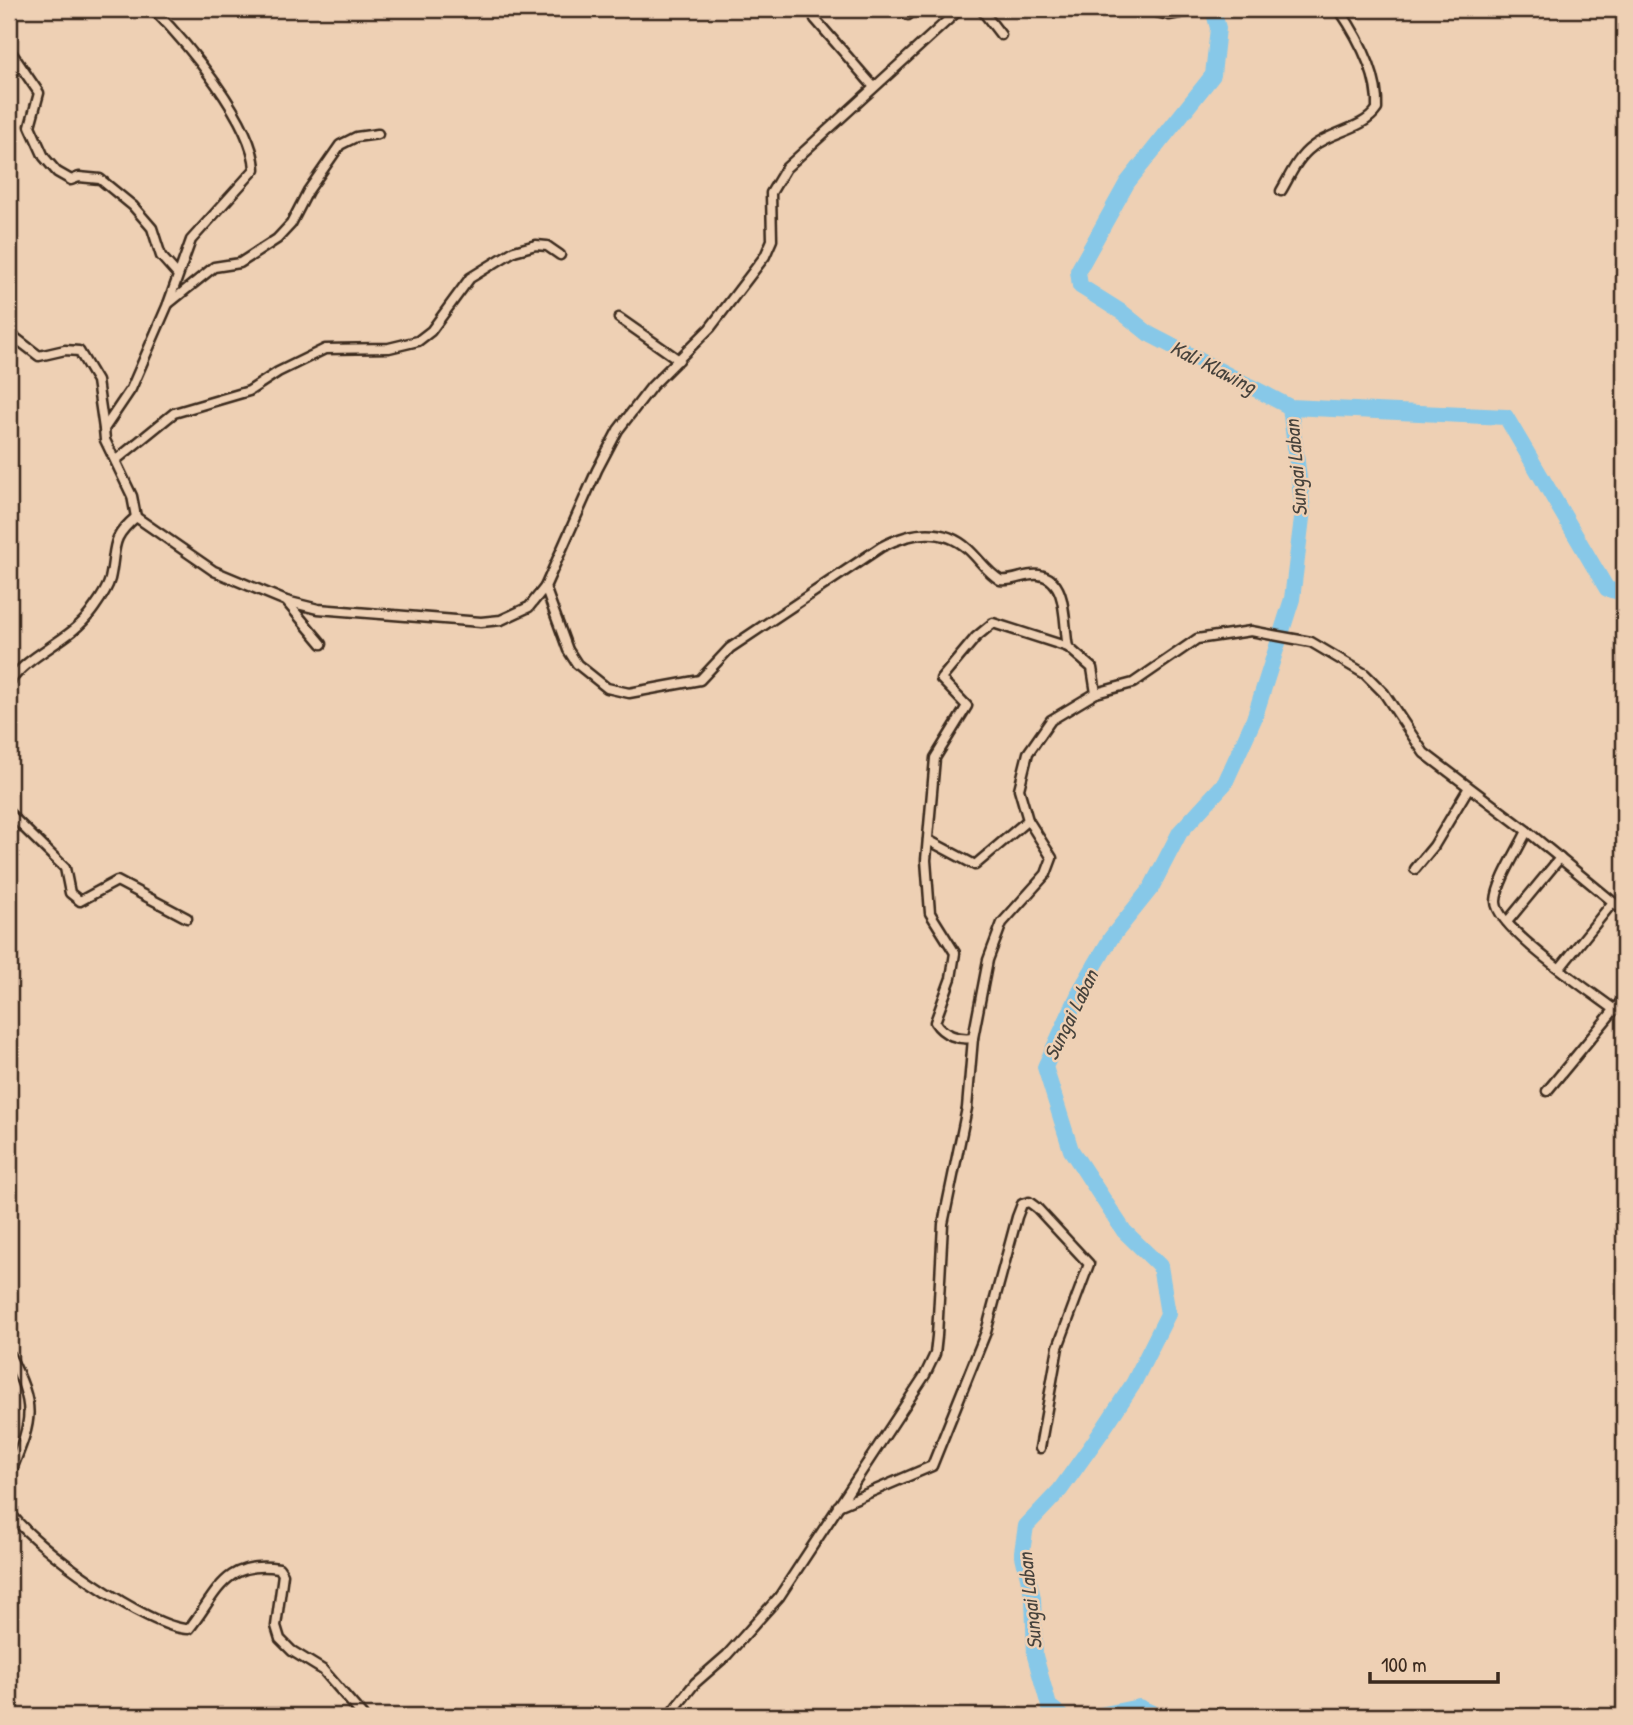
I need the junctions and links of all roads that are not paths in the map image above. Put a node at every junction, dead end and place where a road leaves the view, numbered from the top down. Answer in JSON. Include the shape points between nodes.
{"nodes":[{"id":1,"x":153,"y":9,"type":"edge"},
{"id":2,"x":902,"y":9,"type":"edge"},
{"id":3,"x":915,"y":9,"type":"edge"},
{"id":4,"x":981,"y":9,"type":"edge"},
{"id":5,"x":1143,"y":9,"type":"edge"},
{"id":6,"x":1201,"y":9,"type":"edge"},
{"id":7,"x":1339,"y":9,"type":"edge"},
{"id":8,"x":956,"y":10,"type":"edge"},
{"id":9,"x":815,"y":19,"type":"dead end"},
{"id":10,"x":1001,"y":35,"type":"dead end"},
{"id":11,"x":9,"y":50,"type":"edge"},
{"id":12,"x":873,"y":86,"type":"junction"},
{"id":13,"x":378,"y":134,"type":"dead end"},
{"id":14,"x":1280,"y":191,"type":"dead end"},
{"id":15,"x":560,"y":255,"type":"dead end"},
{"id":16,"x":177,"y":274,"type":"junction"},
{"id":17,"x":168,"y":304,"type":"junction"},
{"id":18,"x":619,"y":318,"type":"dead end"},
{"id":19,"x":9,"y":333,"type":"edge"},
{"id":20,"x":678,"y":360,"type":"junction"},
{"id":21,"x":104,"y":429,"type":"junction"},
{"id":22,"x":117,"y":460,"type":"junction"},
{"id":23,"x":136,"y":517,"type":"junction"},
{"id":24,"x":545,"y":587,"type":"junction"},
{"id":25,"x":286,"y":601,"type":"junction"},
{"id":26,"x":322,"y":644,"type":"dead end"},
{"id":27,"x":1068,"y":647,"type":"junction"},
{"id":28,"x":9,"y":683,"type":"edge"},
{"id":29,"x":1096,"y":693,"type":"junction"},
{"id":30,"x":1468,"y":789,"type":"junction"},
{"id":31,"x":9,"y":813,"type":"edge"},
{"id":32,"x":1028,"y":820,"type":"junction"},
{"id":33,"x":1527,"y":831,"type":"junction"},
{"id":34,"x":928,"y":840,"type":"junction"},
{"id":35,"x":1560,"y":858,"type":"junction"},
{"id":36,"x":1415,"y":869,"type":"dead end"},
{"id":37,"x":1614,"y":902,"type":"junction"},
{"id":38,"x":1624,"y":911,"type":"edge"},
{"id":39,"x":187,"y":918,"type":"dead end"},
{"id":40,"x":1507,"y":922,"type":"junction"},
{"id":41,"x":1560,"y":968,"type":"junction"},
{"id":42,"x":1624,"y":998,"type":"edge"},
{"id":43,"x":1615,"y":1010,"type":"junction"},
{"id":44,"x":973,"y":1038,"type":"junction"},
{"id":45,"x":1547,"y":1091,"type":"dead end"},
{"id":46,"x":9,"y":1353,"type":"edge"},
{"id":47,"x":1040,"y":1448,"type":"dead end"},
{"id":48,"x":9,"y":1477,"type":"edge"},
{"id":49,"x":838,"y":1506,"type":"junction"},
{"id":50,"x":9,"y":1511,"type":"edge"},
{"id":51,"x":363,"y":1716,"type":"edge"},
{"id":52,"x":669,"y":1716,"type":"edge"}],
"edges":[{"from":1,"to":16,"type":"street","via":[[220,91],[255,161],[248,180],[191,240]]},
{"from":2,"to":3,"type":"street","via":[[908,15]]},
{"from":4,"to":10,"type":"street"},
{"from":5,"to":6,"type":"street","via":[[1168,15]]},
{"from":7,"to":14,"type":"street","via":[[1366,58],[1377,109],[1362,122],[1312,147]]},
{"from":8,"to":12,"type":"street"},
{"from":9,"to":12,"type":"street"},
{"from":11,"to":16,"type":"street","via":[[39,93],[30,126],[44,157],[66,177],[93,177],[110,185],[152,228],[162,256]]},
{"from":12,"to":20,"type":"street","via":[[779,177],[769,199],[772,236],[768,251],[710,328]]},
{"from":13,"to":17,"type":"street","via":[[340,145],[285,233],[240,262],[214,267]]},
{"from":15,"to":22,"type":"street","via":[[536,245],[507,254],[470,278],[431,331],[418,341],[389,348],[325,349],[249,391],[174,413]]},
{"from":16,"to":17,"type":"street"},
{"from":17,"to":21,"type":"street","via":[[131,389]]},
{"from":18,"to":20,"type":"street"},
{"from":19,"to":21,"type":"street","via":[[39,356],[79,351],[97,381]]},
{"from":20,"to":24,"type":"street","via":[[640,400],[609,446]]},
{"from":21,"to":22,"type":"street"},
{"from":22,"to":23,"type":"street"},
{"from":23,"to":25,"type":"street","via":[[214,571]]},
{"from":23,"to":28,"type":"street","via":[[114,542],[110,582],[88,615],[23,666]]},
{"from":24,"to":25,"type":"street","via":[[529,607],[501,620],[481,622],[318,609]]},
{"from":24,"to":27,"type":"street","via":[[577,664],[607,688],[629,693],[700,680],[730,649],[881,547],[905,536],[929,533],[963,545],[1000,580],[1037,574],[1054,583],[1062,597]]},
{"from":25,"to":26,"type":"street"},
{"from":27,"to":29,"type":"street","via":[[1092,668]]},
{"from":27,"to":34,"type":"street","via":[[993,623],[953,662],[941,680],[967,706],[935,758]]},
{"from":29,"to":30,"type":"street","via":[[1133,683],[1197,639],[1251,631],[1304,640],[1365,674],[1384,693],[1424,753]]},
{"from":29,"to":32,"type":"street","via":[[1065,709],[1036,737],[1019,789]]},
{"from":30,"to":33,"type":"street"},
{"from":30,"to":36,"type":"street"},
{"from":31,"to":39,"type":"street","via":[[65,868],[70,893],[80,901],[117,881]]},
{"from":32,"to":34,"type":"street","via":[[975,866]]},
{"from":32,"to":44,"type":"street","via":[[1052,858],[1046,874],[1002,923],[988,960]]},
{"from":33,"to":35,"type":"street"},
{"from":33,"to":40,"type":"street","via":[[1496,898],[1497,910]]},
{"from":34,"to":44,"type":"street","via":[[928,907],[955,953],[935,1022],[951,1036]]},
{"from":35,"to":37,"type":"street"},
{"from":35,"to":40,"type":"street"},
{"from":37,"to":38,"type":"street"},
{"from":37,"to":41,"type":"street"},
{"from":40,"to":41,"type":"street"},
{"from":41,"to":43,"type":"street"},
{"from":42,"to":43,"type":"street"},
{"from":43,"to":45,"type":"street"},
{"from":44,"to":49,"type":"street","via":[[967,1108],[943,1224],[934,1354],[925,1375]]},
{"from":46,"to":48,"type":"street","via":[[23,1382],[31,1418]]},
{"from":47,"to":49,"type":"street","via":[[1058,1348],[1089,1264],[1029,1202],[1022,1203],[986,1332],[932,1466]]},
{"from":49,"to":52,"type":"street","via":[[779,1597]]},
{"from":50,"to":51,"type":"street","via":[[17,1524],[69,1569],[179,1629],[189,1629],[228,1575],[279,1568],[283,1574],[276,1626],[280,1639],[323,1670]]}]}
